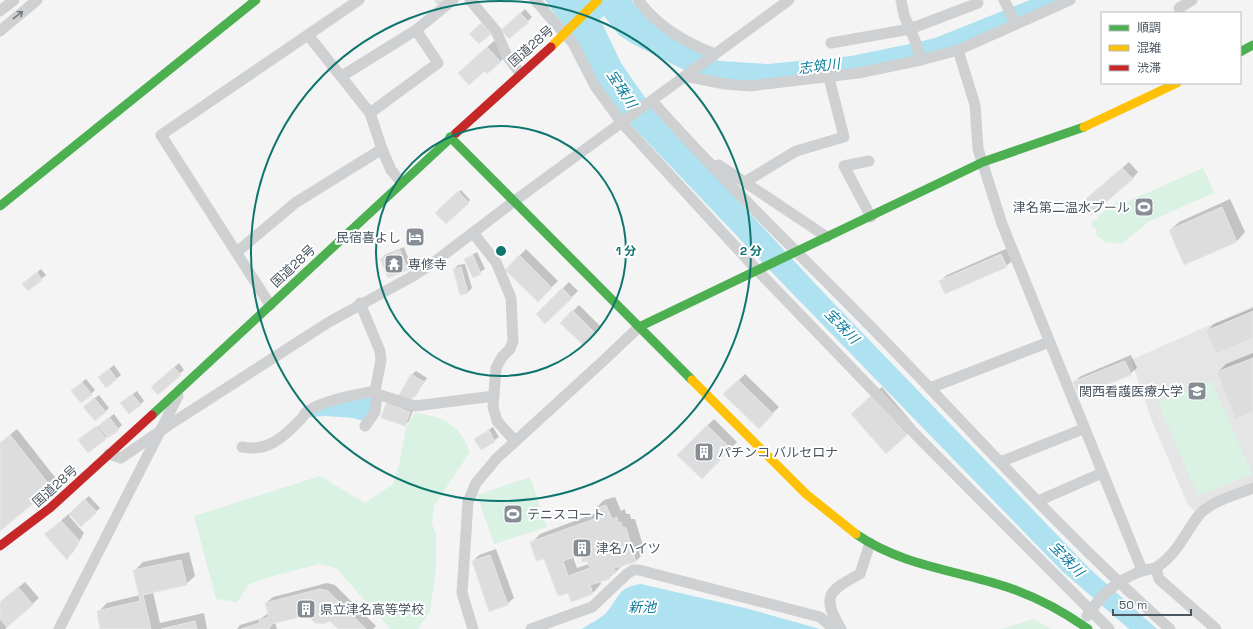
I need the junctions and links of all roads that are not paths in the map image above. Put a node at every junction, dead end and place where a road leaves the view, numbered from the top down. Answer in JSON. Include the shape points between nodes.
{"nodes":[{"id":1,"x":14,"y":0,"type":"edge"},
{"id":2,"x":37,"y":0,"type":"edge"},
{"id":3,"x":256,"y":0,"type":"edge"},
{"id":4,"x":359,"y":0,"type":"edge"},
{"id":5,"x":453,"y":0,"type":"edge"},
{"id":6,"x":470,"y":0,"type":"edge"},
{"id":7,"x":535,"y":0,"type":"edge"},
{"id":8,"x":598,"y":0,"type":"edge"},
{"id":9,"x":638,"y":0,"type":"edge"},
{"id":10,"x":901,"y":0,"type":"edge"},
{"id":11,"x":1004,"y":0,"type":"edge"},
{"id":12,"x":1070,"y":0,"type":"edge"},
{"id":13,"x":1192,"y":0,"type":"edge"},
{"id":14,"x":785,"y":1,"type":"edge"},
{"id":15,"x":1056,"y":3,"type":"edge"},
{"id":16,"x":978,"y":4,"type":"dead end"},
{"id":17,"x":1180,"y":8,"type":"dead end"},
{"id":18,"x":0,"y":11,"type":"edge"},
{"id":19,"x":1016,"y":24,"type":"junction"},
{"id":20,"x":910,"y":29,"type":"junction"},
{"id":21,"x":0,"y":30,"type":"edge"},
{"id":22,"x":416,"y":30,"type":"junction"},
{"id":23,"x":565,"y":34,"type":"junction"},
{"id":24,"x":308,"y":35,"type":"junction"},
{"id":25,"x":831,"y":43,"type":"dead end"},
{"id":26,"x":1253,"y":45,"type":"edge"},
{"id":27,"x":958,"y":50,"type":"junction"},
{"id":28,"x":1241,"y":51,"type":"edge"},
{"id":29,"x":714,"y":55,"type":"junction"},
{"id":30,"x":921,"y":60,"type":"junction"},
{"id":31,"x":520,"y":73,"type":"junction"},
{"id":32,"x":687,"y":75,"type":"junction"},
{"id":33,"x":342,"y":76,"type":"junction"},
{"id":34,"x":829,"y":78,"type":"junction"},
{"id":35,"x":1175,"y":84,"type":"edge"},
{"id":36,"x":652,"y":101,"type":"junction"},
{"id":37,"x":370,"y":113,"type":"junction"},
{"id":38,"x":623,"y":122,"type":"junction"},
{"id":39,"x":450,"y":137,"type":"junction"},
{"id":40,"x":382,"y":149,"type":"junction"},
{"id":41,"x":869,"y":161,"type":"dead end"},
{"id":42,"x":983,"y":162,"type":"junction"},
{"id":43,"x":714,"y":167,"type":"junction"},
{"id":44,"x":401,"y":182,"type":"junction"},
{"id":45,"x":745,"y":182,"type":"junction"},
{"id":46,"x":514,"y":202,"type":"junction"},
{"id":47,"x":0,"y":206,"type":"edge"},
{"id":48,"x":870,"y":217,"type":"junction"},
{"id":49,"x":473,"y":233,"type":"junction"},
{"id":50,"x":827,"y":237,"type":"junction"},
{"id":51,"x":237,"y":252,"type":"junction"},
{"id":52,"x":794,"y":253,"type":"junction"},
{"id":53,"x":758,"y":270,"type":"junction"},
{"id":54,"x":360,"y":303,"type":"junction"},
{"id":55,"x":270,"y":305,"type":"junction"},
{"id":56,"x":639,"y":327,"type":"junction"},
{"id":57,"x":1049,"y":342,"type":"junction"},
{"id":58,"x":184,"y":385,"type":"junction"},
{"id":59,"x":930,"y":388,"type":"junction"},
{"id":60,"x":376,"y":392,"type":"junction"},
{"id":61,"x":494,"y":396,"type":"junction"},
{"id":62,"x":365,"y":426,"type":"dead end"},
{"id":63,"x":1083,"y":429,"type":"junction"},
{"id":64,"x":162,"y":430,"type":"junction"},
{"id":65,"x":515,"y":441,"type":"junction"},
{"id":66,"x":242,"y":447,"type":"dead end"},
{"id":67,"x":109,"y":454,"type":"junction"},
{"id":68,"x":1000,"y":462,"type":"junction"},
{"id":69,"x":1102,"y":473,"type":"junction"},
{"id":70,"x":1253,"y":488,"type":"edge"},
{"id":71,"x":1038,"y":501,"type":"junction"},
{"id":72,"x":870,"y":544,"type":"junction"},
{"id":73,"x":0,"y":546,"type":"edge"},
{"id":74,"x":1156,"y":568,"type":"junction"},
{"id":75,"x":1142,"y":570,"type":"junction"},
{"id":76,"x":1117,"y":582,"type":"junction"},
{"id":77,"x":1091,"y":609,"type":"junction"},
{"id":78,"x":1085,"y":626,"type":"edge"},
{"id":79,"x":59,"y":629,"type":"edge"},
{"id":80,"x":473,"y":629,"type":"edge"},
{"id":81,"x":531,"y":629,"type":"edge"},
{"id":82,"x":834,"y":629,"type":"edge"},
{"id":83,"x":841,"y":629,"type":"edge"},
{"id":84,"x":1109,"y":629,"type":"edge"},
{"id":85,"x":1170,"y":629,"type":"edge"},
{"id":86,"x":1216,"y":629,"type":"edge"}],
"edges":[{"from":1,"to":18,"type":"street"},
{"from":21,"to":2,"type":"street","one_way":true},
{"from":3,"to":47,"type":"main road"},
{"from":4,"to":24,"type":"street"},
{"from":5,"to":22,"type":"street"},
{"from":6,"to":31,"type":"street","via":[[496,31],[507,56]]},
{"from":7,"to":23,"type":"street"},
{"from":8,"to":23,"type":"main road","name":"国道28号"},
{"from":9,"to":29,"type":"street","via":[[673,33]]},
{"from":10,"to":20,"type":"street"},
{"from":11,"to":19,"type":"street"},
{"from":12,"to":15,"type":"street"},
{"from":13,"to":17,"type":"street"},
{"from":14,"to":29,"type":"street"},
{"from":15,"to":19,"type":"street"},
{"from":16,"to":20,"type":"street"},
{"from":19,"to":27,"type":"street"},
{"from":20,"to":25,"type":"street"},
{"from":20,"to":30,"type":"street"},
{"from":22,"to":33,"type":"street"},
{"from":22,"to":37,"type":"street","via":[[438,63]]},
{"from":23,"to":31,"type":"main road","name":"国道28号"},
{"from":23,"to":38,"type":"street","via":[[573,43],[595,86]]},
{"from":24,"to":33,"type":"street"},
{"from":24,"to":51,"type":"street","via":[[161,135]]},
{"from":26,"to":28,"type":"main road"},
{"from":27,"to":30,"type":"street"},
{"from":27,"to":42,"type":"street","via":[[975,105],[978,149]]},
{"from":29,"to":32,"type":"street"},
{"from":30,"to":34,"type":"street"},
{"from":31,"to":39,"type":"main road","name":"国道28号"},
{"from":32,"to":34,"type":"street","via":[[725,84],[750,86]]},
{"from":32,"to":36,"type":"street"},
{"from":33,"to":37,"type":"street"},
{"from":34,"to":45,"type":"street","via":[[844,137],[796,151]]},
{"from":35,"to":42,"type":"main road","via":[[1076,130]]},
{"from":36,"to":38,"type":"street"},
{"from":36,"to":43,"type":"street"},
{"from":37,"to":40,"type":"street"},
{"from":38,"to":46,"type":"street"},
{"from":38,"to":53,"type":"street"},
{"from":39,"to":44,"type":"main road","name":"国道28号"},
{"from":39,"to":46,"type":"main road"},
{"from":40,"to":44,"type":"street"},
{"from":40,"to":51,"type":"street","via":[[295,203]]},
{"from":41,"to":48,"type":"street","via":[[844,166]]},
{"from":42,"to":48,"type":"main road"},
{"from":42,"to":57,"type":"street","via":[[1002,224]]},
{"from":43,"to":45,"type":"street","via":[[719,165]]},
{"from":43,"to":52,"type":"street"},
{"from":44,"to":55,"type":"main road","name":"国道28号"},
{"from":45,"to":50,"type":"street"},
{"from":46,"to":49,"type":"street"},
{"from":46,"to":56,"type":"main road"},
{"from":48,"to":50,"type":"main road"},
{"from":49,"to":54,"type":"street","via":[[415,275]]},
{"from":49,"to":61,"type":"street","via":[[496,262],[512,298],[512,346],[496,368]]},
{"from":50,"to":52,"type":"main road"},
{"from":51,"to":55,"type":"street"},
{"from":52,"to":53,"type":"main road"},
{"from":52,"to":59,"type":"street"},
{"from":53,"to":56,"type":"main road"},
{"from":53,"to":77,"type":"street","via":[[916,436]]},
{"from":54,"to":60,"type":"street","via":[[380,351]]},
{"from":54,"to":64,"type":"street"},
{"from":55,"to":58,"type":"main road","name":"国道28号"},
{"from":56,"to":65,"type":"street"},
{"from":56,"to":72,"type":"main road","via":[[806,494],[837,521]]},
{"from":57,"to":59,"type":"street"},
{"from":57,"to":63,"type":"street"},
{"from":58,"to":64,"type":"street"},
{"from":58,"to":67,"type":"main road","name":"国道28号"},
{"from":59,"to":68,"type":"street"},
{"from":60,"to":61,"type":"street","via":[[415,406]]},
{"from":60,"to":62,"type":"street","via":[[375,412]]},
{"from":60,"to":66,"type":"street","via":[[318,406],[306,412],[281,438],[267,446],[260,449]]},
{"from":61,"to":65,"type":"street","via":[[495,416]]},
{"from":63,"to":68,"type":"street"},
{"from":63,"to":69,"type":"street"},
{"from":64,"to":67,"type":"street","via":[[121,458]]},
{"from":64,"to":79,"type":"street"},
{"from":65,"to":80,"type":"street","via":[[476,483],[468,502],[462,593]]},
{"from":67,"to":73,"type":"main road","name":"国道28号","via":[[41,516]]},
{"from":68,"to":71,"type":"street"},
{"from":69,"to":71,"type":"street"},
{"from":69,"to":75,"type":"street"},
{"from":70,"to":74,"type":"street","via":[[1216,503],[1200,514],[1180,546]]},
{"from":71,"to":76,"type":"street"},
{"from":72,"to":78,"type":"main road","via":[[933,569],[1021,591],[1054,606]]},
{"from":72,"to":83,"type":"street","via":[[860,574],[838,587],[831,597],[829,608]]},
{"from":74,"to":75,"type":"street"},
{"from":74,"to":86,"type":"street","via":[[1159,579]]},
{"from":75,"to":76,"type":"street"},
{"from":76,"to":77,"type":"street"},
{"from":76,"to":85,"type":"street"},
{"from":77,"to":78,"type":"street"},
{"from":77,"to":84,"type":"street"},
{"from":81,"to":82,"type":"street","via":[[592,607],[627,574],[639,570],[820,617]]}]}
